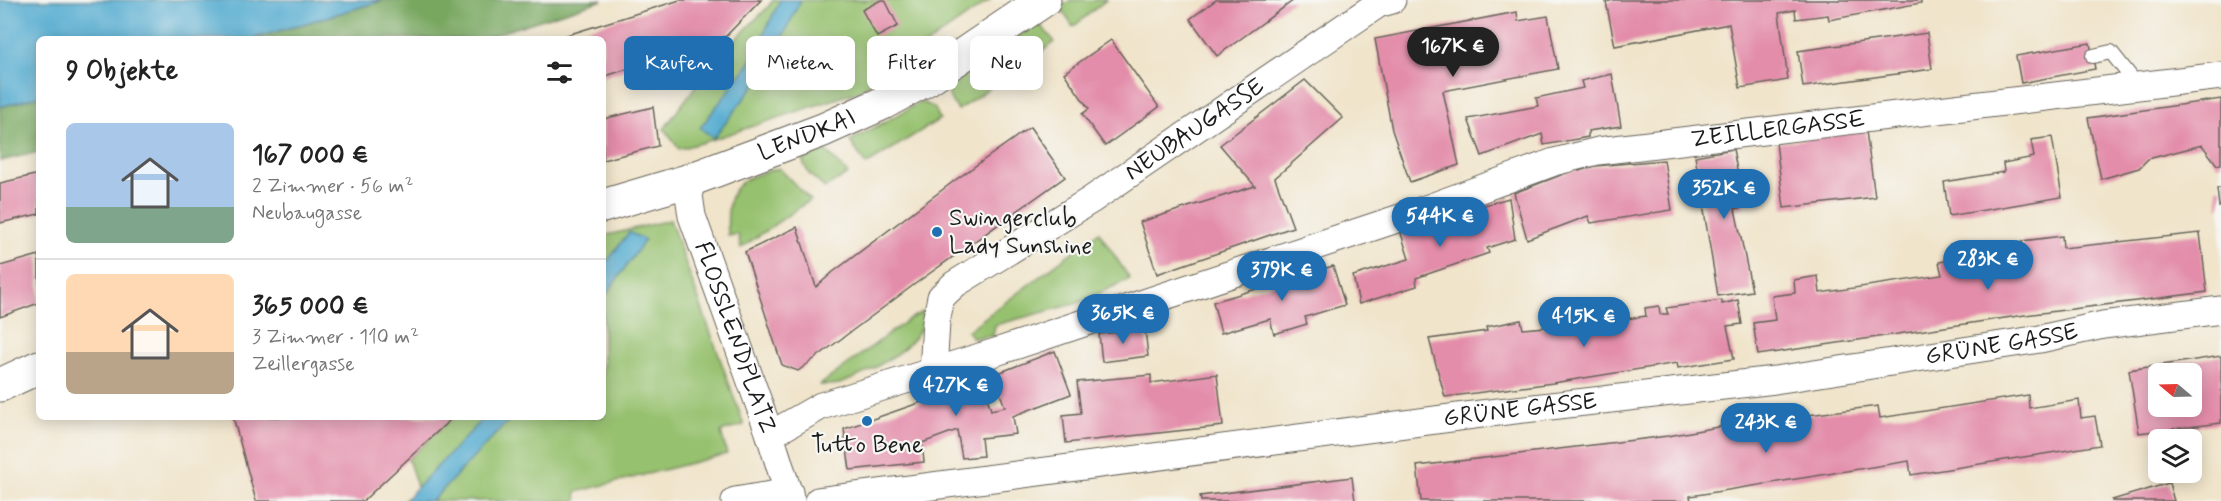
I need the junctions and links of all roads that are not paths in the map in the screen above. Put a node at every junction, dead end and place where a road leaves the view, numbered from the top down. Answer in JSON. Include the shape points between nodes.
{"nodes":[{"id":1,"x":1044,"y":0,"type":"edge"},
{"id":2,"x":1392,"y":0,"type":"edge"},
{"id":3,"x":2093,"y":56,"type":"dead end"},
{"id":4,"x":2221,"y":76,"type":"edge"},
{"id":5,"x":2139,"y":86,"type":"junction"},
{"id":6,"x":687,"y":181,"type":"junction"},
{"id":7,"x":606,"y":205,"type":"edge"},
{"id":8,"x":2221,"y":310,"type":"edge"},
{"id":9,"x":36,"y":369,"type":"edge"},
{"id":10,"x":933,"y":372,"type":"junction"},
{"id":11,"x":0,"y":385,"type":"edge"},
{"id":12,"x":770,"y":435,"type":"junction"},
{"id":13,"x":790,"y":496,"type":"edge"},
{"id":14,"x":735,"y":501,"type":"edge"},
{"id":15,"x":818,"y":501,"type":"edge"}],
"edges":[{"from":1,"to":6,"type":"main road","name":"LENDKAI","via":[[927,79],[883,103],[824,130]]},
{"from":2,"to":10,"type":"street","name":"NEUBAUGASSE","via":[[1378,4],[1090,200],[955,284],[941,297]]},
{"from":3,"to":5,"type":"lane","via":[[2111,52]]},
{"from":4,"to":5,"type":"street","name":"ZEILLERGASSE"},
{"from":5,"to":10,"type":"street","name":"ZEILLERGASSE","via":[[1598,152],[1554,162],[1412,214]]},
{"from":6,"to":7,"type":"main road","name":"LENDKAI"},
{"from":6,"to":12,"type":"street","name":"FLOSSLENDPLATZ","via":[[692,216]]},
{"from":8,"to":15,"type":"street","name":"GRÜNE GASSE","via":[[1775,380],[1458,417]]},
{"from":9,"to":11,"type":"main road"},
{"from":10,"to":12,"type":"street","name":"ZEILLERGASSE","via":[[821,406]]},
{"from":12,"to":13,"type":"street","name":"FLOSSLENDPLATZ"},
{"from":13,"to":14,"type":"street"}]}
